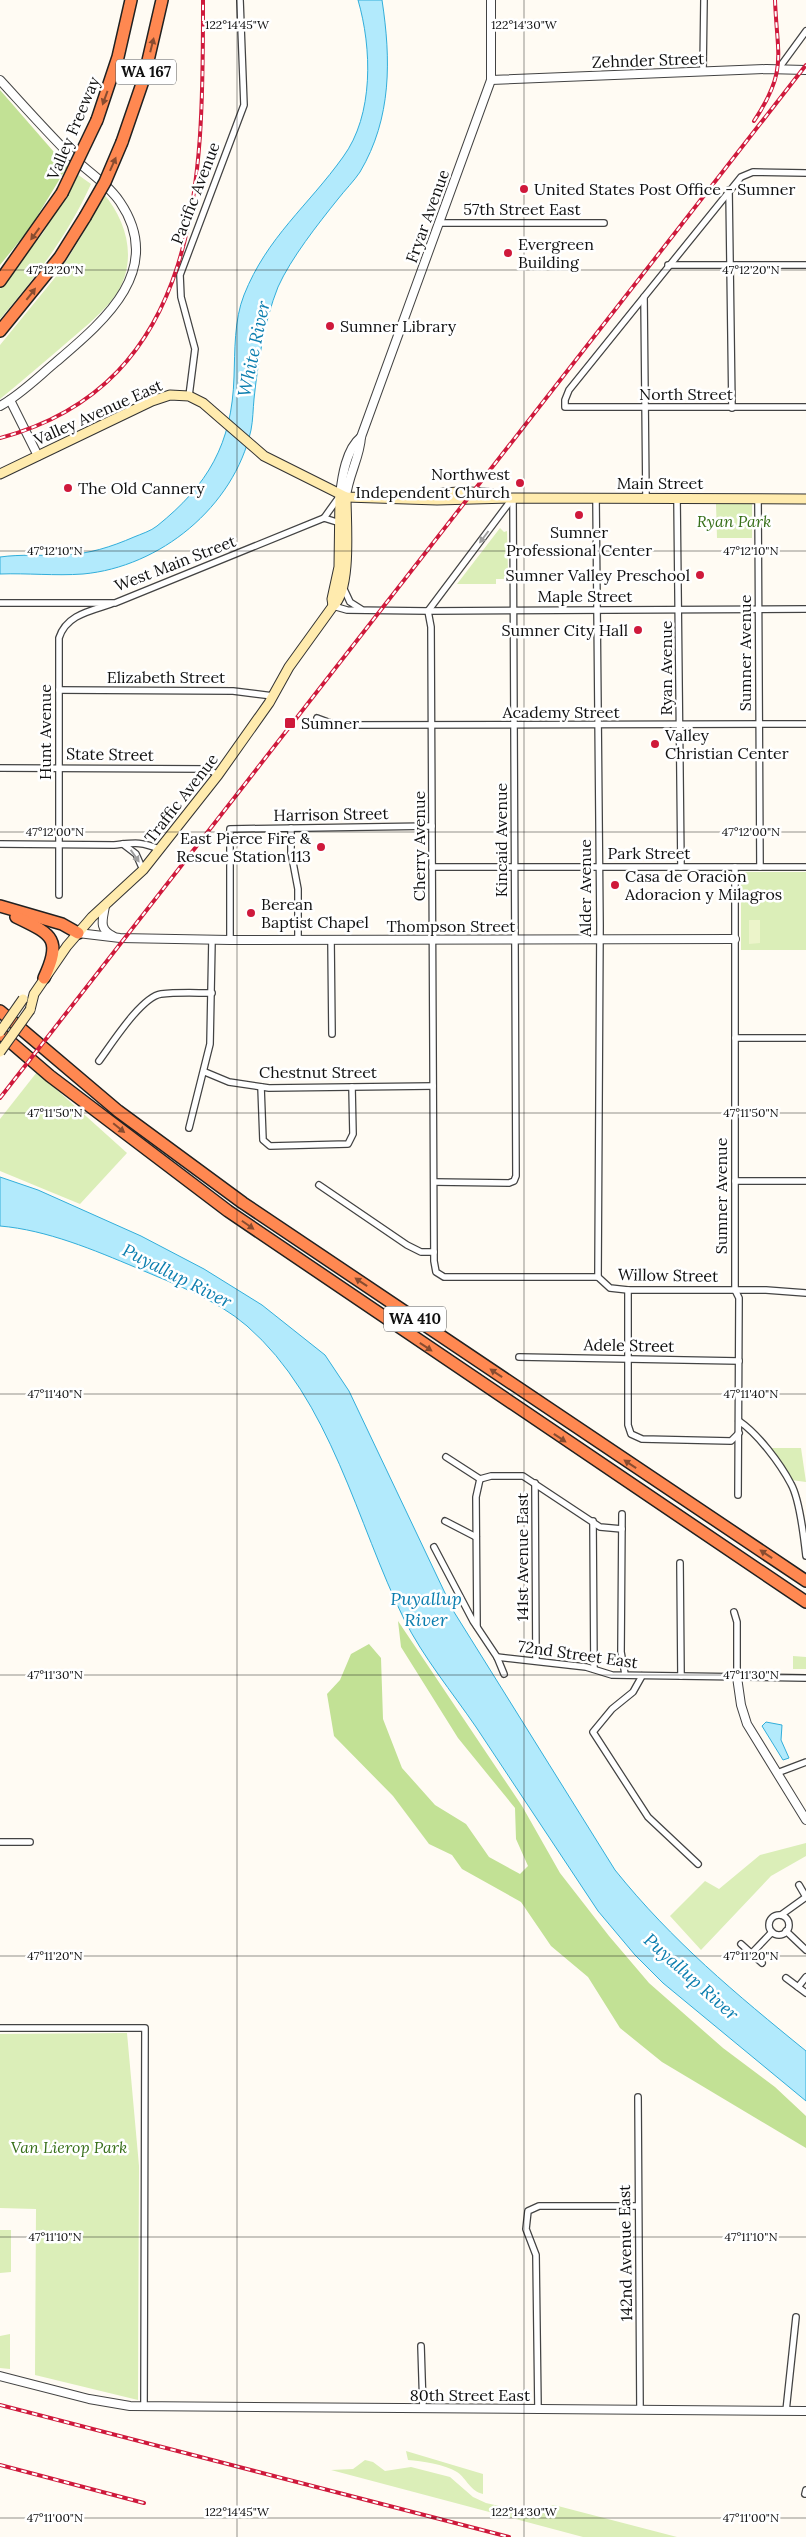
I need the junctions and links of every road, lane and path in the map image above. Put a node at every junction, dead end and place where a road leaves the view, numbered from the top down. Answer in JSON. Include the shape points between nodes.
{"nodes":[{"id":1,"x":130,"y":0,"type":"edge"},
{"id":2,"x":162,"y":0,"type":"edge"},
{"id":3,"x":240,"y":0,"type":"edge"},
{"id":4,"x":491,"y":0,"type":"edge"},
{"id":5,"x":704,"y":0,"type":"edge"},
{"id":6,"x":806,"y":31,"type":"edge"},
{"id":7,"x":779,"y":68,"type":"junction"},
{"id":8,"x":806,"y":70,"type":"edge"},
{"id":9,"x":702,"y":71,"type":"junction"},
{"id":10,"x":0,"y":80,"type":"edge"},
{"id":11,"x":491,"y":80,"type":"junction"},
{"id":12,"x":806,"y":173,"type":"edge"},
{"id":13,"x":729,"y":190,"type":"junction"},
{"id":14,"x":440,"y":223,"type":"junction"},
{"id":15,"x":604,"y":223,"type":"dead end"},
{"id":16,"x":668,"y":265,"type":"junction"},
{"id":17,"x":731,"y":265,"type":"junction"},
{"id":18,"x":806,"y":265,"type":"edge"},
{"id":19,"x":0,"y":281,"type":"edge"},
{"id":20,"x":644,"y":297,"type":"junction"},
{"id":21,"x":0,"y":331,"type":"edge"},
{"id":22,"x":189,"y":396,"type":"junction"},
{"id":23,"x":10,"y":400,"type":"junction"},
{"id":24,"x":0,"y":406,"type":"edge"},
{"id":25,"x":645,"y":407,"type":"junction"},
{"id":26,"x":806,"y":407,"type":"edge"},
{"id":27,"x":732,"y":408,"type":"junction"},
{"id":28,"x":38,"y":456,"type":"junction"},
{"id":29,"x":0,"y":474,"type":"edge"},
{"id":30,"x":343,"y":496,"type":"junction"},
{"id":31,"x":513,"y":498,"type":"junction"},
{"id":32,"x":596,"y":498,"type":"junction"},
{"id":33,"x":646,"y":498,"type":"junction"},
{"id":34,"x":677,"y":498,"type":"junction"},
{"id":35,"x":758,"y":499,"type":"junction"},
{"id":36,"x":806,"y":499,"type":"edge"},
{"id":37,"x":343,"y":507,"type":"junction"},
{"id":38,"x":324,"y":518,"type":"junction"},
{"id":39,"x":340,"y":523,"type":"junction"},
{"id":40,"x":343,"y":587,"type":"junction"},
{"id":41,"x":0,"y":603,"type":"edge"},
{"id":42,"x":115,"y":603,"type":"junction"},
{"id":43,"x":333,"y":606,"type":"junction"},
{"id":44,"x":679,"y":609,"type":"junction"},
{"id":45,"x":759,"y":609,"type":"junction"},
{"id":46,"x":806,"y":609,"type":"edge"},
{"id":47,"x":363,"y":610,"type":"junction"},
{"id":48,"x":514,"y":610,"type":"junction"},
{"id":49,"x":598,"y":610,"type":"junction"},
{"id":50,"x":428,"y":611,"type":"junction"},
{"id":51,"x":59,"y":690,"type":"junction"},
{"id":52,"x":273,"y":696,"type":"junction"},
{"id":53,"x":317,"y":718,"type":"dead end"},
{"id":54,"x":759,"y":724,"type":"junction"},
{"id":55,"x":806,"y":724,"type":"edge"},
{"id":56,"x":598,"y":725,"type":"junction"},
{"id":57,"x":680,"y":725,"type":"junction"},
{"id":58,"x":432,"y":726,"type":"junction"},
{"id":59,"x":514,"y":726,"type":"junction"},
{"id":60,"x":0,"y":768,"type":"edge"},
{"id":61,"x":59,"y":768,"type":"junction"},
{"id":62,"x":218,"y":775,"type":"junction"},
{"id":63,"x":432,"y":826,"type":"junction"},
{"id":64,"x":291,"y":828,"type":"junction"},
{"id":65,"x":0,"y":844,"type":"edge"},
{"id":66,"x":59,"y":844,"type":"junction"},
{"id":67,"x":123,"y":844,"type":"junction"},
{"id":68,"x":159,"y":850,"type":"junction"},
{"id":69,"x":432,"y":867,"type":"junction"},
{"id":70,"x":515,"y":867,"type":"junction"},
{"id":71,"x":599,"y":867,"type":"junction"},
{"id":72,"x":681,"y":867,"type":"junction"},
{"id":73,"x":735,"y":867,"type":"junction"},
{"id":74,"x":760,"y":867,"type":"junction"},
{"id":75,"x":806,"y":867,"type":"edge"},
{"id":76,"x":143,"y":870,"type":"junction"},
{"id":77,"x":59,"y":895,"type":"dead end"},
{"id":78,"x":0,"y":906,"type":"edge"},
{"id":79,"x":105,"y":906,"type":"junction"},
{"id":80,"x":0,"y":912,"type":"edge"},
{"id":81,"x":16,"y":917,"type":"junction"},
{"id":82,"x":78,"y":932,"type":"junction"},
{"id":83,"x":120,"y":938,"type":"junction"},
{"id":84,"x":735,"y":939,"type":"junction"},
{"id":85,"x":212,"y":940,"type":"junction"},
{"id":86,"x":230,"y":940,"type":"junction"},
{"id":87,"x":298,"y":940,"type":"junction"},
{"id":88,"x":331,"y":940,"type":"junction"},
{"id":89,"x":433,"y":940,"type":"junction"},
{"id":90,"x":515,"y":940,"type":"junction"},
{"id":91,"x":600,"y":940,"type":"junction"},
{"id":92,"x":44,"y":978,"type":"junction"},
{"id":93,"x":212,"y":993,"type":"junction"},
{"id":94,"x":34,"y":994,"type":"junction"},
{"id":95,"x":0,"y":1001,"type":"edge"},
{"id":96,"x":0,"y":1011,"type":"edge"},
{"id":97,"x":0,"y":1025,"type":"edge"},
{"id":98,"x":0,"y":1032,"type":"edge"},
{"id":99,"x":332,"y":1034,"type":"dead end"},
{"id":100,"x":735,"y":1038,"type":"junction"},
{"id":101,"x":806,"y":1038,"type":"edge"},
{"id":102,"x":35,"y":1042,"type":"junction"},
{"id":103,"x":0,"y":1052,"type":"edge"},
{"id":104,"x":99,"y":1061,"type":"dead end"},
{"id":105,"x":204,"y":1072,"type":"junction"},
{"id":106,"x":433,"y":1086,"type":"junction"},
{"id":107,"x":66,"y":1087,"type":"junction"},
{"id":108,"x":261,"y":1087,"type":"junction"},
{"id":109,"x":352,"y":1087,"type":"junction"},
{"id":110,"x":189,"y":1128,"type":"dead end"},
{"id":111,"x":734,"y":1180,"type":"junction"},
{"id":112,"x":806,"y":1181,"type":"edge"},
{"id":113,"x":434,"y":1182,"type":"junction"},
{"id":114,"x":319,"y":1184,"type":"dead end"},
{"id":115,"x":434,"y":1252,"type":"junction"},
{"id":116,"x":598,"y":1277,"type":"junction"},
{"id":117,"x":628,"y":1290,"type":"junction"},
{"id":118,"x":735,"y":1290,"type":"junction"},
{"id":119,"x":806,"y":1293,"type":"edge"},
{"id":120,"x":519,"y":1357,"type":"dead end"},
{"id":121,"x":627,"y":1358,"type":"junction"},
{"id":122,"x":739,"y":1361,"type":"junction"},
{"id":123,"x":739,"y":1421,"type":"junction"},
{"id":124,"x":739,"y":1433,"type":"junction"},
{"id":125,"x":446,"y":1457,"type":"dead end"},
{"id":126,"x":480,"y":1479,"type":"junction"},
{"id":127,"x":535,"y":1483,"type":"junction"},
{"id":128,"x":738,"y":1495,"type":"dead end"},
{"id":129,"x":622,"y":1514,"type":"dead end"},
{"id":130,"x":445,"y":1520,"type":"dead end"},
{"id":131,"x":593,"y":1521,"type":"junction"},
{"id":132,"x":622,"y":1529,"type":"junction"},
{"id":133,"x":476,"y":1537,"type":"junction"},
{"id":134,"x":434,"y":1547,"type":"dead end"},
{"id":135,"x":806,"y":1556,"type":"edge"},
{"id":136,"x":680,"y":1563,"type":"dead end"},
{"id":137,"x":806,"y":1581,"type":"edge"},
{"id":138,"x":806,"y":1602,"type":"edge"},
{"id":139,"x":734,"y":1612,"type":"dead end"},
{"id":140,"x":478,"y":1626,"type":"junction"},
{"id":141,"x":497,"y":1657,"type":"junction"},
{"id":142,"x":536,"y":1661,"type":"junction"},
{"id":143,"x":594,"y":1669,"type":"junction"},
{"id":144,"x":504,"y":1674,"type":"dead end"},
{"id":145,"x":626,"y":1674,"type":"junction"},
{"id":146,"x":642,"y":1676,"type":"junction"},
{"id":147,"x":681,"y":1676,"type":"junction"},
{"id":148,"x":738,"y":1677,"type":"junction"},
{"id":149,"x":806,"y":1678,"type":"edge"},
{"id":150,"x":806,"y":1762,"type":"edge"},
{"id":151,"x":777,"y":1773,"type":"junction"},
{"id":152,"x":806,"y":1820,"type":"edge"},
{"id":153,"x":0,"y":1842,"type":"edge"},
{"id":154,"x":30,"y":1842,"type":"dead end"},
{"id":155,"x":698,"y":1864,"type":"dead end"},
{"id":156,"x":799,"y":1885,"type":"dead end"},
{"id":157,"x":806,"y":1897,"type":"edge"},
{"id":158,"x":782,"y":1915,"type":"junction"},
{"id":159,"x":786,"y":1931,"type":"junction"},
{"id":160,"x":772,"y":1932,"type":"junction"},
{"id":161,"x":741,"y":1944,"type":"dead end"},
{"id":162,"x":806,"y":1950,"type":"edge"},
{"id":163,"x":752,"y":1953,"type":"junction"},
{"id":164,"x":762,"y":1963,"type":"dead end"},
{"id":165,"x":806,"y":1977,"type":"edge"},
{"id":166,"x":786,"y":1978,"type":"dead end"},
{"id":167,"x":798,"y":1987,"type":"junction"},
{"id":168,"x":806,"y":1993,"type":"edge"},
{"id":169,"x":0,"y":2028,"type":"edge"},
{"id":170,"x":638,"y":2098,"type":"dead end"},
{"id":171,"x":638,"y":2206,"type":"junction"},
{"id":172,"x":796,"y":2317,"type":"dead end"},
{"id":173,"x":421,"y":2346,"type":"dead end"},
{"id":174,"x":0,"y":2376,"type":"edge"},
{"id":175,"x":144,"y":2407,"type":"junction"},
{"id":176,"x":423,"y":2409,"type":"junction"},
{"id":177,"x":538,"y":2409,"type":"junction"},
{"id":178,"x":640,"y":2409,"type":"junction"},
{"id":179,"x":786,"y":2410,"type":"junction"},
{"id":180,"x":806,"y":2410,"type":"edge"}],
"edges":[{"from":1,"to":19,"type":"highway","name":"Valley Freeway","number":"WA 167","one_way":true,"bridge":true,"via":[[118,57],[97,120],[62,193]]},
{"from":21,"to":2,"type":"highway","number":"WA 167","one_way":true,"bridge":true,"via":[[60,257],[105,182],[144,78]]},
{"from":3,"to":22,"type":"street","name":"Pacific Avenue","via":[[244,105],[180,275],[181,297],[195,349]]},
{"from":4,"to":11,"type":"street","name":"Fryar Avenue"},
{"from":5,"to":9,"type":"street"},
{"from":6,"to":7,"type":"street"},
{"from":7,"to":8,"type":"street","name":"Zehnder Street"},
{"from":7,"to":9,"type":"street","name":"Zehnder Street"},
{"from":9,"to":11,"type":"street","name":"Zehnder Street"},
{"from":10,"to":23,"type":"street","via":[[54,139],[118,200],[134,234],[135,248],[129,286],[113,309],[90,333]]},
{"from":11,"to":14,"type":"street","name":"Fryar Avenue"},
{"from":12,"to":13,"type":"street","via":[[752,172],[741,177]]},
{"from":13,"to":16,"type":"street"},
{"from":13,"to":17,"type":"street"},
{"from":14,"to":15,"type":"street","name":"57th Street East"},
{"from":14,"to":30,"type":"street","name":"Fryar Avenue","via":[[361,437]]},
{"from":16,"to":17,"type":"street"},
{"from":16,"to":20,"type":"street"},
{"from":17,"to":18,"type":"street"},
{"from":17,"to":27,"type":"street"},
{"from":20,"to":25,"type":"street"},
{"from":20,"to":25,"type":"street","name":"North Street","via":[[569,390],[565,407]]},
{"from":22,"to":28,"type":"main road","name":"Valley Avenue East","via":[[162,397]]},
{"from":22,"to":30,"type":"main road","name":"Valley Avenue East","via":[[264,456]]},
{"from":23,"to":24,"type":"street"},
{"from":23,"to":28,"type":"street"},
{"from":25,"to":27,"type":"street","name":"North Street"},
{"from":25,"to":33,"type":"street"},
{"from":26,"to":27,"type":"street","name":"North Street"},
{"from":28,"to":29,"type":"main road","name":"Valley Avenue East"},
{"from":30,"to":31,"type":"main road","name":"Main Street"},
{"from":30,"to":37,"type":"main road"},
{"from":30,"to":38,"type":"street"},
{"from":31,"to":32,"type":"main road","name":"Main Street"},
{"from":31,"to":48,"type":"street","name":"Kincaid Avenue"},
{"from":31,"to":50,"type":"street","one_way":true},
{"from":32,"to":33,"type":"main road","name":"Main Street"},
{"from":32,"to":49,"type":"street","name":"Alder Avenue"},
{"from":33,"to":34,"type":"main road","name":"Main Street"},
{"from":34,"to":35,"type":"main road","name":"Main Street"},
{"from":34,"to":44,"type":"street","name":"Ryan Avenue"},
{"from":35,"to":36,"type":"main road","name":"Main Street"},
{"from":35,"to":45,"type":"street","name":"Sumner Avenue"},
{"from":37,"to":39,"type":"main road","name":"Traffic Avenue"},
{"from":37,"to":40,"type":"main road","name":"Traffic Avenue"},
{"from":38,"to":39,"type":"street"},
{"from":38,"to":42,"type":"street","name":"West Main Street"},
{"from":39,"to":43,"type":"main road","name":"Traffic Avenue"},
{"from":40,"to":43,"type":"main road","name":"Traffic Avenue","via":[[339,602]]},
{"from":40,"to":47,"type":"street","via":[[350,602]]},
{"from":41,"to":42,"type":"street","name":"West Main Street"},
{"from":42,"to":51,"type":"street","name":"Hunt Avenue","via":[[82,614],[64,626],[59,638]]},
{"from":43,"to":47,"type":"street","name":"Maple Street"},
{"from":43,"to":52,"type":"main road","name":"Traffic Avenue"},
{"from":44,"to":45,"type":"street","name":"Maple Street"},
{"from":44,"to":49,"type":"street","name":"Maple Street"},
{"from":44,"to":57,"type":"street","name":"Ryan Avenue"},
{"from":45,"to":46,"type":"street","name":"Maple Street"},
{"from":45,"to":54,"type":"street","name":"Sumner Avenue"},
{"from":47,"to":50,"type":"street","name":"Maple Street"},
{"from":48,"to":49,"type":"street","name":"Maple Street"},
{"from":48,"to":50,"type":"street","name":"Maple Street"},
{"from":48,"to":59,"type":"street","name":"Kincaid Avenue"},
{"from":49,"to":56,"type":"street","name":"Alder Avenue"},
{"from":50,"to":58,"type":"street","name":"Cherry Avenue"},
{"from":51,"to":52,"type":"street","name":"Elizabeth Street","via":[[233,691]]},
{"from":51,"to":61,"type":"street","name":"Hunt Avenue"},
{"from":52,"to":62,"type":"main road","name":"Traffic Avenue"},
{"from":53,"to":58,"type":"street","name":"Academy Street","via":[[336,725]]},
{"from":54,"to":55,"type":"street","name":"Academy Street"},
{"from":54,"to":57,"type":"street","name":"Academy Street"},
{"from":54,"to":74,"type":"street","name":"Sumner Avenue"},
{"from":56,"to":57,"type":"street","name":"Academy Street"},
{"from":56,"to":59,"type":"street","name":"Academy Street"},
{"from":56,"to":71,"type":"street","name":"Alder Avenue"},
{"from":57,"to":72,"type":"street","name":"Ryan Avenue"},
{"from":58,"to":59,"type":"street","name":"Academy Street"},
{"from":58,"to":63,"type":"street","name":"Cherry Avenue"},
{"from":59,"to":70,"type":"street","name":"Kincaid Avenue"},
{"from":60,"to":61,"type":"street","name":"State Street"},
{"from":61,"to":62,"type":"street","name":"State Street","via":[[208,769]]},
{"from":61,"to":66,"type":"street","name":"Hunt Avenue"},
{"from":62,"to":68,"type":"main road","name":"Traffic Avenue"},
{"from":63,"to":64,"type":"street","name":"Harrison Street"},
{"from":63,"to":69,"type":"street","name":"Cherry Avenue"},
{"from":64,"to":86,"type":"street","name":"Harrison Street","via":[[230,829]]},
{"from":64,"to":87,"type":"street","via":[[291,852],[298,889]]},
{"from":65,"to":66,"type":"street"},
{"from":66,"to":67,"type":"street"},
{"from":66,"to":77,"type":"street","name":"Hunt Avenue"},
{"from":67,"to":68,"type":"street","via":[[141,842]]},
{"from":67,"to":76,"type":"street","one_way":true,"via":[[136,854]]},
{"from":68,"to":76,"type":"main road","name":"Traffic Avenue"},
{"from":69,"to":70,"type":"street","name":"Park Street"},
{"from":69,"to":89,"type":"street","name":"Cherry Avenue"},
{"from":70,"to":71,"type":"street","name":"Park Street"},
{"from":70,"to":90,"type":"street","name":"Kincaid Avenue"},
{"from":71,"to":72,"type":"street","name":"Park Street"},
{"from":71,"to":91,"type":"street","name":"Alder Avenue"},
{"from":72,"to":73,"type":"street","name":"Park Street"},
{"from":73,"to":74,"type":"street","name":"Park Street"},
{"from":73,"to":84,"type":"street","name":"Sumner Avenue"},
{"from":74,"to":75,"type":"street","name":"Park Street"},
{"from":76,"to":79,"type":"main road","name":"Traffic Avenue"},
{"from":78,"to":82,"type":"highway","via":[[62,924]]},
{"from":79,"to":82,"type":"main road","name":"Traffic Avenue"},
{"from":79,"to":83,"type":"street","via":[[103,927]]},
{"from":80,"to":81,"type":"highway"},
{"from":81,"to":82,"type":"highway"},
{"from":81,"to":92,"type":"highway","via":[[44,930],[53,941],[54,948]]},
{"from":82,"to":83,"type":"street","name":"Thompson Street"},
{"from":82,"to":92,"type":"main road","name":"Traffic Avenue"},
{"from":83,"to":85,"type":"street","name":"Thompson Street"},
{"from":84,"to":91,"type":"street","name":"Thompson Street"},
{"from":84,"to":100,"type":"street","name":"Sumner Avenue"},
{"from":85,"to":86,"type":"street","name":"Thompson Street"},
{"from":85,"to":93,"type":"street"},
{"from":86,"to":87,"type":"street","name":"Thompson Street"},
{"from":87,"to":88,"type":"street","name":"Thompson Street"},
{"from":88,"to":89,"type":"street","name":"Thompson Street"},
{"from":88,"to":99,"type":"street"},
{"from":89,"to":90,"type":"street","name":"Thompson Street"},
{"from":89,"to":106,"type":"street","name":"Cherry Avenue"},
{"from":90,"to":91,"type":"street","name":"Thompson Street"},
{"from":90,"to":113,"type":"street","name":"Kincaid Avenue","via":[[514,1181]]},
{"from":91,"to":116,"type":"street","name":"Alder Avenue"},
{"from":92,"to":94,"type":"main road","name":"Traffic Avenue"},
{"from":93,"to":104,"type":"street","via":[[161,994],[150,998]]},
{"from":93,"to":105,"type":"street","via":[[211,1035]]},
{"from":94,"to":98,"type":"main road","bridge":true,"via":[[23,999]]},
{"from":94,"to":103,"type":"main road","name":"Traffic Avenue","bridge":true,"via":[[30,1010]]},
{"from":95,"to":102,"type":"highway"},
{"from":96,"to":102,"type":"highway","number":"WA 410"},
{"from":97,"to":107,"type":"highway","number":"WA 410"},
{"from":98,"to":107,"type":"highway"},
{"from":100,"to":101,"type":"street"},
{"from":100,"to":111,"type":"street","name":"Sumner Avenue"},
{"from":137,"to":102,"type":"highway","number":"WA 410","one_way":true,"via":[[235,1197],[118,1111]]},
{"from":105,"to":108,"type":"street","name":"Chestnut Street","via":[[229,1082]]},
{"from":105,"to":110,"type":"street"},
{"from":106,"to":109,"type":"street","name":"Chestnut Street"},
{"from":106,"to":113,"type":"street","name":"Cherry Avenue"},
{"from":107,"to":138,"type":"highway","number":"WA 410","one_way":true,"via":[[280,1248]]},
{"from":108,"to":109,"type":"street","name":"Chestnut Street"},
{"from":108,"to":109,"type":"street","via":[[263,1140],[270,1146],[348,1144],[353,1134]]},
{"from":111,"to":112,"type":"street"},
{"from":111,"to":118,"type":"street","name":"Sumner Avenue"},
{"from":113,"to":115,"type":"street","name":"Cherry Avenue"},
{"from":114,"to":115,"type":"street","via":[[406,1245],[419,1251]]},
{"from":115,"to":116,"type":"street","name":"Willow Street","via":[[435,1269],[443,1276]]},
{"from":116,"to":117,"type":"street","name":"Willow Street","via":[[607,1286]]},
{"from":117,"to":118,"type":"street","name":"Willow Street"},
{"from":117,"to":121,"type":"street"},
{"from":118,"to":119,"type":"street","name":"Willow Street"},
{"from":118,"to":122,"type":"street","name":"Sumner Avenue","via":[[739,1298]]},
{"from":120,"to":121,"type":"street","name":"Adele Street"},
{"from":121,"to":122,"type":"street","name":"Adele Street"},
{"from":121,"to":124,"type":"street","via":[[631,1434],[642,1439],[731,1441]]},
{"from":122,"to":123,"type":"street","name":"Sumner Avenue"},
{"from":123,"to":124,"type":"street","name":"Sumner Avenue"},
{"from":123,"to":135,"type":"street","via":[[774,1457],[792,1484]]},
{"from":124,"to":128,"type":"street","name":"Sumner Avenue"},
{"from":125,"to":126,"type":"street"},
{"from":126,"to":127,"type":"street","via":[[519,1476]]},
{"from":126,"to":133,"type":"street","via":[[476,1497]]},
{"from":127,"to":131,"type":"street"},
{"from":127,"to":142,"type":"street","name":"141st Avenue East"},
{"from":129,"to":132,"type":"street"},
{"from":130,"to":133,"type":"street"},
{"from":131,"to":132,"type":"street","via":[[606,1528]]},
{"from":131,"to":143,"type":"street"},
{"from":132,"to":145,"type":"street","via":[[621,1652]]},
{"from":133,"to":140,"type":"street"},
{"from":134,"to":140,"type":"street"},
{"from":136,"to":147,"type":"street"},
{"from":139,"to":148,"type":"street"},
{"from":140,"to":141,"type":"street"},
{"from":141,"to":142,"type":"street","name":"72nd Street East"},
{"from":141,"to":144,"type":"street"},
{"from":142,"to":143,"type":"street","name":"72nd Street East"},
{"from":143,"to":145,"type":"street","name":"72nd Street East","via":[[612,1675]]},
{"from":145,"to":146,"type":"street","name":"72nd Street East"},
{"from":146,"to":147,"type":"street","name":"72nd Street East"},
{"from":146,"to":155,"type":"street","via":[[628,1697],[612,1709],[593,1732],[648,1817]]},
{"from":147,"to":148,"type":"street","name":"72nd Street East"},
{"from":148,"to":149,"type":"street","name":"72nd Street East"},
{"from":148,"to":151,"type":"street","via":[[740,1705],[747,1724]]},
{"from":150,"to":151,"type":"street"},
{"from":151,"to":152,"type":"street"},
{"from":153,"to":154,"type":"street"},
{"from":156,"to":157,"type":"street"},
{"from":157,"to":158,"type":"street"},
{"from":158,"to":159,"type":"street","via":[[788,1922]]},
{"from":158,"to":160,"type":"street","via":[[775,1915],[770,1920]]},
{"from":159,"to":160,"type":"street","via":[[781,1934]]},
{"from":159,"to":162,"type":"street"},
{"from":160,"to":163,"type":"street"},
{"from":161,"to":163,"type":"street"},
{"from":163,"to":164,"type":"street"},
{"from":165,"to":167,"type":"street"},
{"from":166,"to":167,"type":"street"},
{"from":167,"to":168,"type":"street"},
{"from":169,"to":175,"type":"street","via":[[145,2028]]},
{"from":170,"to":171,"type":"street","name":"142nd Avenue East"},
{"from":171,"to":177,"type":"street","via":[[539,2206],[527,2213],[526,2230],[536,2255]]},
{"from":171,"to":178,"type":"street","name":"142nd Avenue East"},
{"from":172,"to":179,"type":"street"},
{"from":173,"to":176,"type":"street"},
{"from":174,"to":175,"type":"street","name":"80th Street East","via":[[89,2399]]},
{"from":175,"to":176,"type":"street","name":"80th Street East"},
{"from":176,"to":177,"type":"street","name":"80th Street East"},
{"from":177,"to":178,"type":"street","name":"80th Street East"},
{"from":178,"to":179,"type":"street","name":"80th Street East"},
{"from":179,"to":180,"type":"street","name":"80th Street East"}]}
